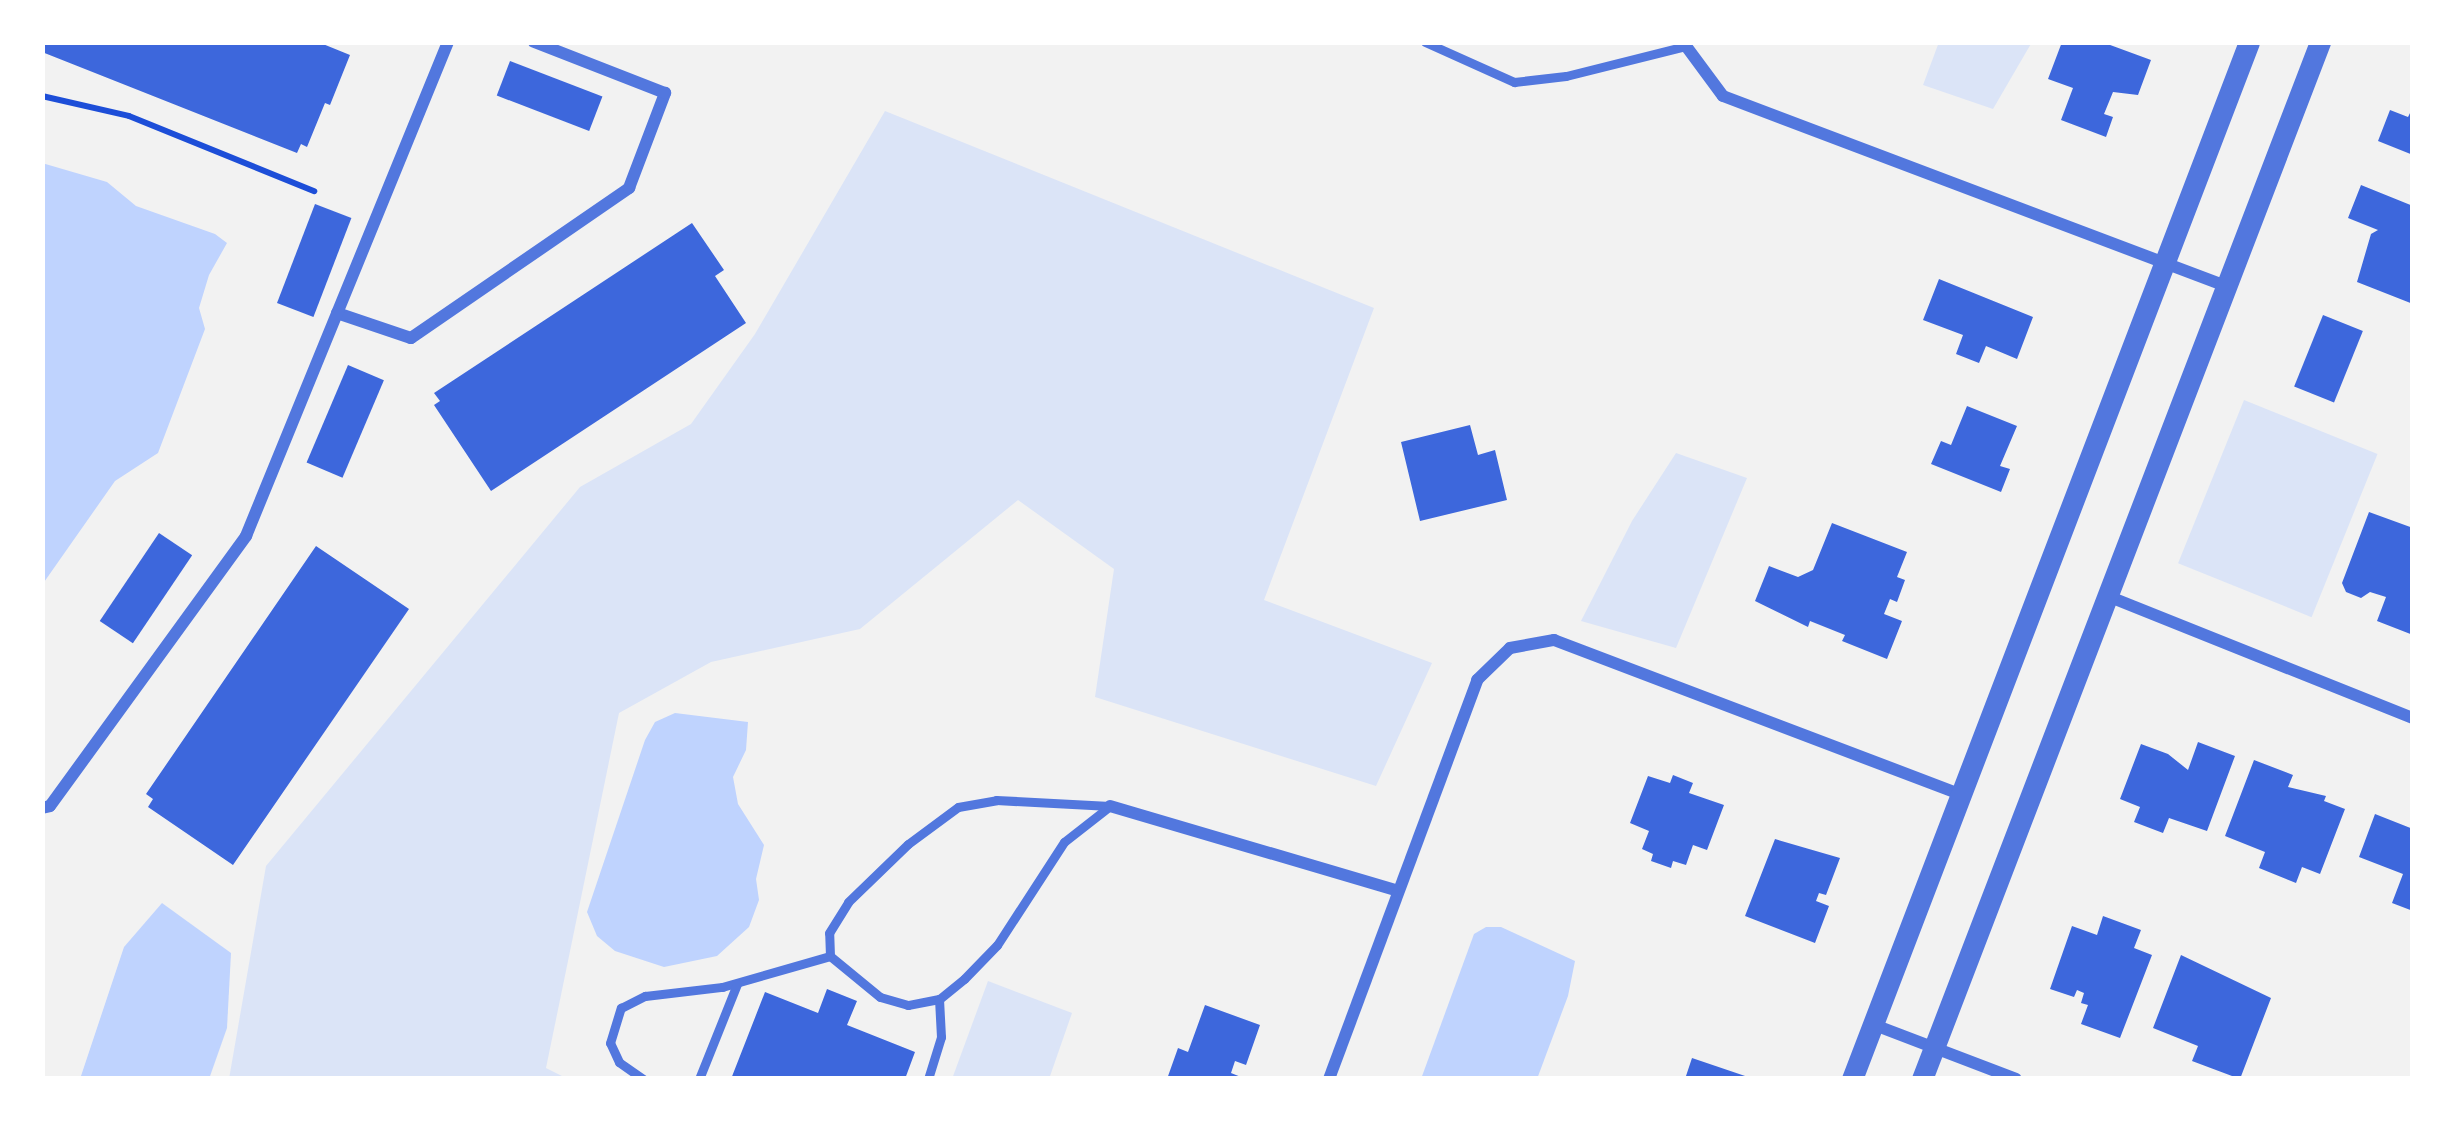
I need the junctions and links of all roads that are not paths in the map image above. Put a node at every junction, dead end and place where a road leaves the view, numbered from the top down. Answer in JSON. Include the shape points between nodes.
{"nodes":[{"id":1,"x":448,"y":42,"type":"edge"},
{"id":2,"x":534,"y":42,"type":"edge"},
{"id":3,"x":1425,"y":42,"type":"edge"},
{"id":4,"x":2248,"y":42,"type":"edge"},
{"id":5,"x":2320,"y":42,"type":"edge"},
{"id":6,"x":1684,"y":44,"type":"edge"},
{"id":7,"x":2161,"y":264,"type":"junction"},
{"id":8,"x":2223,"y":285,"type":"junction"},
{"id":9,"x":338,"y":313,"type":"junction"},
{"id":10,"x":2105,"y":595,"type":"junction"},
{"id":11,"x":2413,"y":718,"type":"edge"},
{"id":12,"x":1959,"y":794,"type":"junction"},
{"id":13,"x":1110,"y":806,"type":"junction"},
{"id":14,"x":42,"y":808,"type":"edge"},
{"id":15,"x":1398,"y":891,"type":"junction"},
{"id":16,"x":830,"y":956,"type":"junction"},
{"id":17,"x":737,"y":982,"type":"junction"},
{"id":18,"x":939,"y":999,"type":"junction"},
{"id":19,"x":1872,"y":1024,"type":"junction"},
{"id":20,"x":1934,"y":1046,"type":"junction"},
{"id":21,"x":644,"y":1079,"type":"edge"},
{"id":22,"x":699,"y":1079,"type":"edge"},
{"id":23,"x":928,"y":1079,"type":"edge"},
{"id":24,"x":1329,"y":1079,"type":"edge"},
{"id":25,"x":1852,"y":1079,"type":"edge"},
{"id":26,"x":1922,"y":1079,"type":"edge"},
{"id":27,"x":2016,"y":1079,"type":"edge"}],
"edges":[{"from":1,"to":9,"type":"street"},
{"from":2,"to":9,"type":"street","via":[[665,93],[629,188],[411,338]]},
{"from":3,"to":6,"type":"lane","via":[[1514,82]]},
{"from":4,"to":7,"type":"street"},
{"from":5,"to":8,"type":"street"},
{"from":6,"to":7,"type":"street","via":[[1723,97]]},
{"from":7,"to":8,"type":"street"},
{"from":7,"to":12,"type":"street"},
{"from":8,"to":10,"type":"street"},
{"from":9,"to":14,"type":"street","via":[[246,536]]},
{"from":10,"to":11,"type":"street"},
{"from":10,"to":20,"type":"street"},
{"from":12,"to":15,"type":"street","via":[[1554,640],[1510,648],[1478,680]]},
{"from":12,"to":19,"type":"street"},
{"from":13,"to":15,"type":"street"},
{"from":13,"to":16,"type":"lane","via":[[997,800],[958,807],[848,902],[829,933]]},
{"from":13,"to":18,"type":"lane","via":[[1064,842],[997,945]]},
{"from":15,"to":24,"type":"street"},
{"from":16,"to":17,"type":"lane"},
{"from":16,"to":18,"type":"lane","via":[[880,997],[908,1005]]},
{"from":17,"to":21,"type":"lane","via":[[646,996],[621,1008],[610,1043],[619,1062]]},
{"from":17,"to":22,"type":"lane"},
{"from":18,"to":23,"type":"lane","via":[[941,1037]]},
{"from":19,"to":20,"type":"street"},
{"from":19,"to":25,"type":"street"},
{"from":20,"to":26,"type":"street"},
{"from":20,"to":27,"type":"street"}]}
